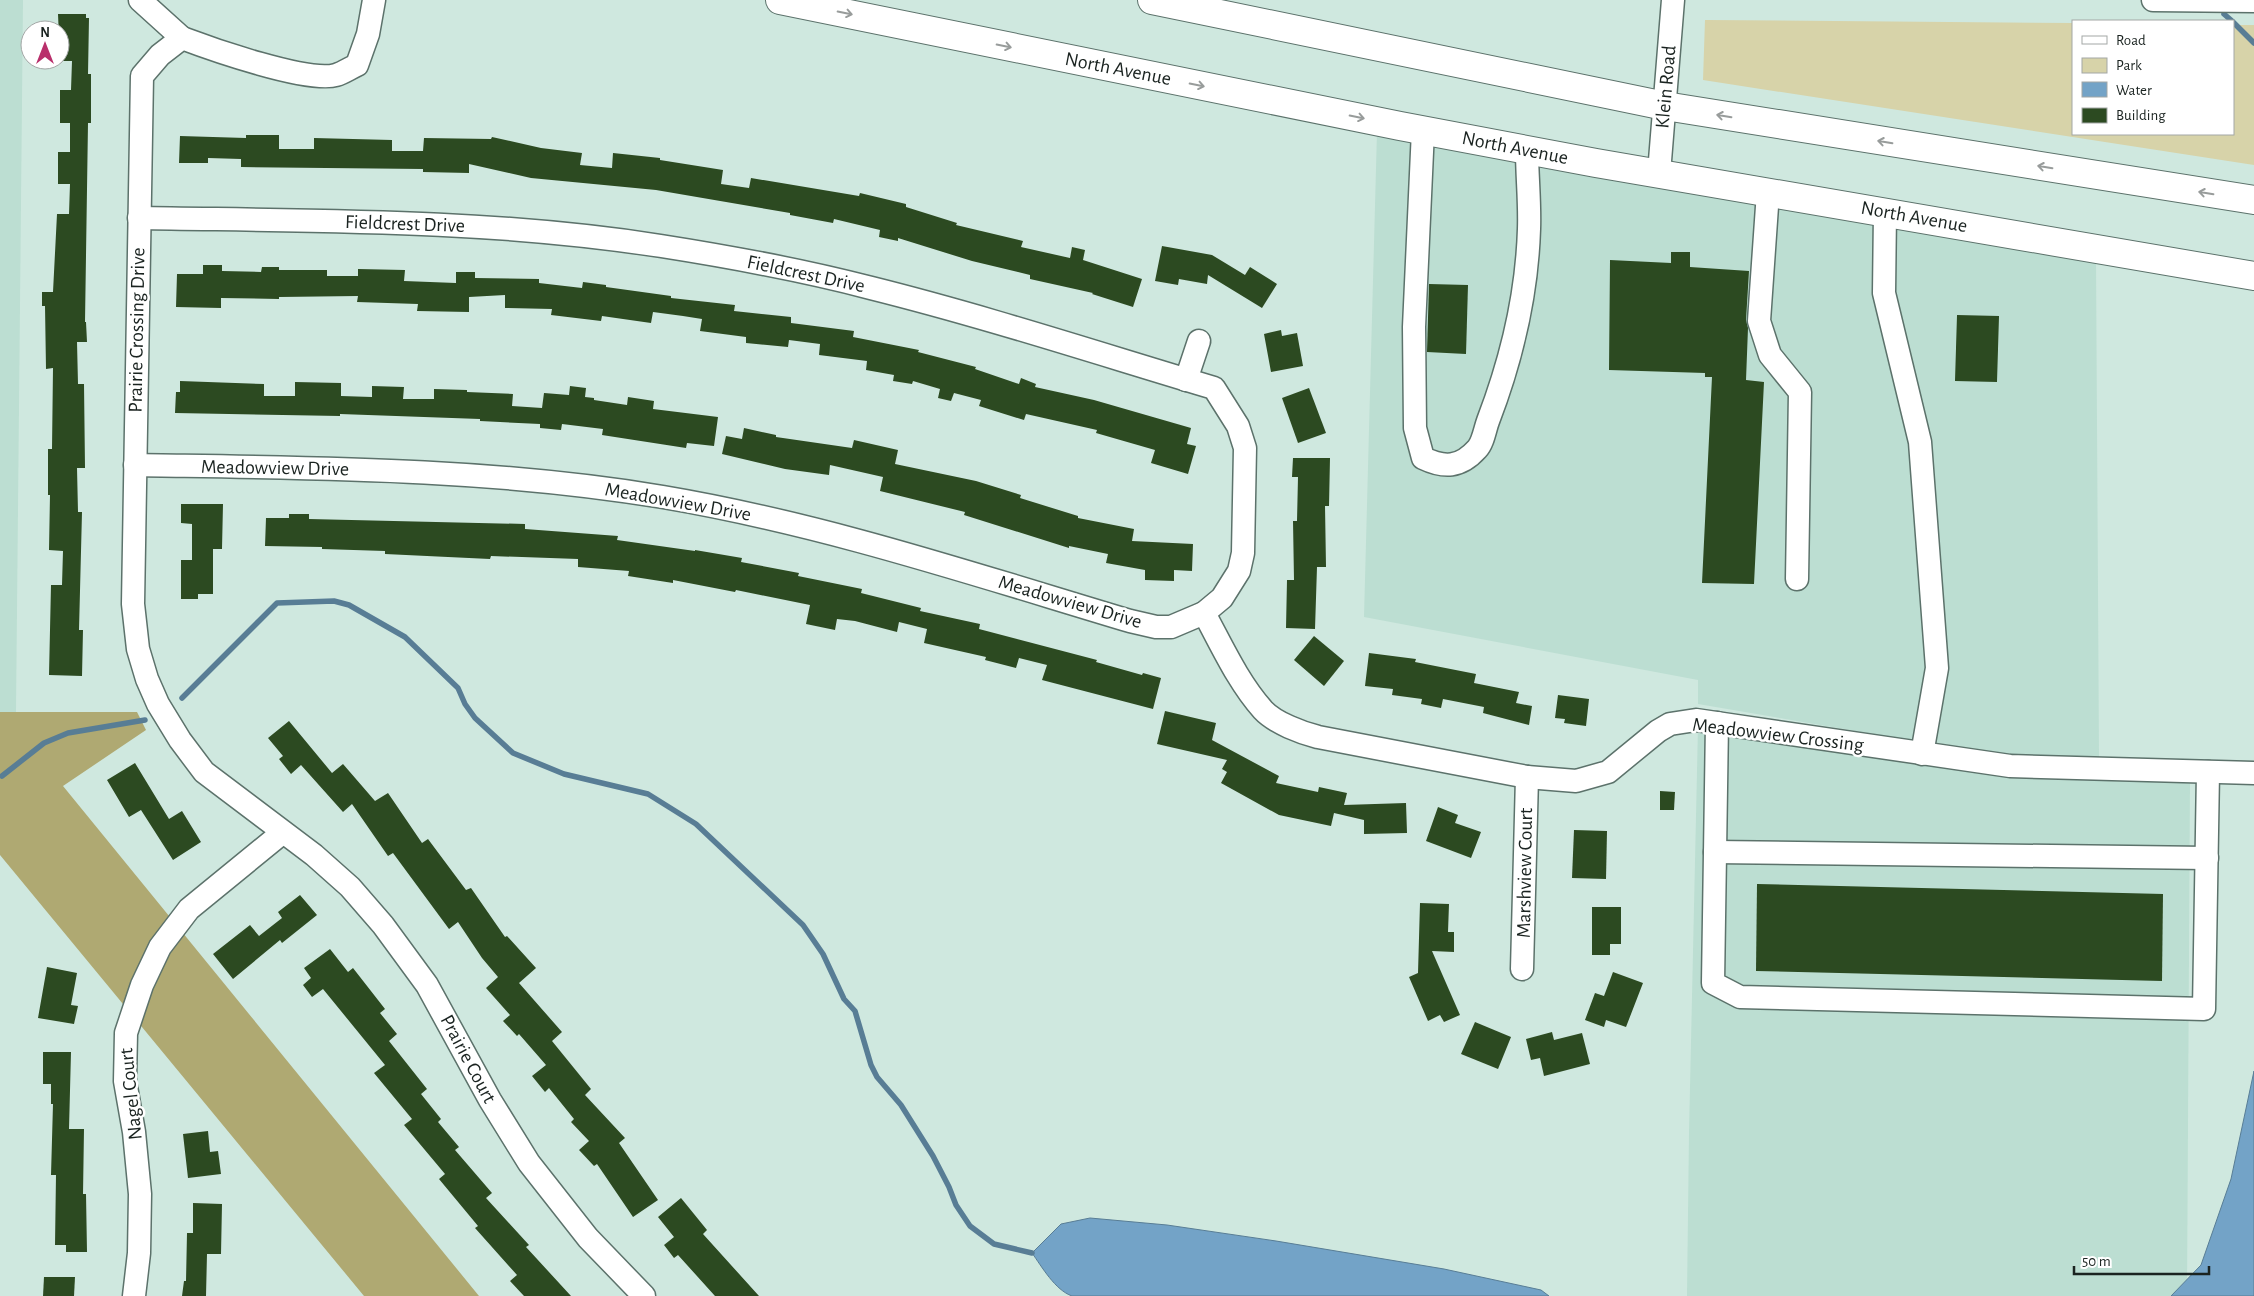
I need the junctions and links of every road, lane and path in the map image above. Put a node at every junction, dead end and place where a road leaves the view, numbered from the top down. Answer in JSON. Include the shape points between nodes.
{"nodes":[{"id":1,"x":140,"y":0,"type":"edge"},
{"id":2,"x":374,"y":0,"type":"edge"},
{"id":3,"x":780,"y":0,"type":"edge"},
{"id":4,"x":1152,"y":0,"type":"edge"},
{"id":5,"x":1673,"y":0,"type":"edge"},
{"id":6,"x":2154,"y":0,"type":"edge"},
{"id":7,"x":2254,"y":1,"type":"edge"},
{"id":8,"x":182,"y":38,"type":"junction"},
{"id":9,"x":1664,"y":106,"type":"junction"},
{"id":10,"x":1423,"y":130,"type":"junction"},
{"id":11,"x":1527,"y":150,"type":"junction"},
{"id":12,"x":1659,"y":173,"type":"junction"},
{"id":13,"x":1768,"y":192,"type":"junction"},
{"id":14,"x":2254,"y":200,"type":"edge"},
{"id":15,"x":1885,"y":212,"type":"junction"},
{"id":16,"x":139,"y":218,"type":"junction"},
{"id":17,"x":2254,"y":276,"type":"edge"},
{"id":18,"x":1199,"y":342,"type":"dead end"},
{"id":19,"x":1186,"y":380,"type":"junction"},
{"id":20,"x":135,"y":465,"type":"junction"},
{"id":21,"x":1797,"y":579,"type":"dead end"},
{"id":22,"x":1204,"y":613,"type":"junction"},
{"id":23,"x":1717,"y":723,"type":"junction"},
{"id":24,"x":1922,"y":754,"type":"junction"},
{"id":25,"x":2208,"y":772,"type":"junction"},
{"id":26,"x":2254,"y":773,"type":"edge"},
{"id":27,"x":1527,"y":777,"type":"junction"},
{"id":28,"x":282,"y":833,"type":"junction"},
{"id":29,"x":1715,"y":852,"type":"junction"},
{"id":30,"x":2207,"y":858,"type":"junction"},
{"id":31,"x":1522,"y":969,"type":"dead end"},
{"id":32,"x":134,"y":1296,"type":"edge"},
{"id":33,"x":644,"y":1296,"type":"edge"}],
"edges":[{"from":1,"to":8,"type":"street"},
{"from":2,"to":8,"type":"street","via":[[368,34],[356,65],[335,76],[311,76],[224,54]]},
{"from":3,"to":10,"type":"main road","name":"North Avenue","one_way":true},
{"from":4,"to":9,"type":"main road"},
{"from":5,"to":9,"type":"street","name":"Klein Road"},
{"from":6,"to":7,"type":"street"},
{"from":8,"to":16,"type":"street","name":"Prairie Crossing Drive","via":[[160,55],[142,76]]},
{"from":9,"to":12,"type":"street","name":"Klein Road"},
{"from":14,"to":9,"type":"main road","one_way":true},
{"from":10,"to":11,"type":"main road","name":"North Avenue"},
{"from":10,"to":11,"type":"street","via":[[1414,327],[1415,428],[1423,458],[1439,466],[1464,459],[1478,448],[1500,390],[1521,305],[1529,230]]},
{"from":11,"to":12,"type":"main road","name":"North Avenue"},
{"from":12,"to":13,"type":"main road","name":"North Avenue"},
{"from":13,"to":15,"type":"main road","name":"North Avenue"},
{"from":13,"to":21,"type":"street","via":[[1759,321],[1770,355],[1800,392]]},
{"from":15,"to":17,"type":"main road","name":"North Avenue"},
{"from":15,"to":24,"type":"street","via":[[1884,293],[1920,442],[1937,668]]},
{"from":16,"to":19,"type":"street","name":"Fieldcrest Drive","via":[[416,223],[505,228],[658,246],[750,261],[871,288]]},
{"from":16,"to":20,"type":"street","name":"Prairie Crossing Drive"},
{"from":18,"to":19,"type":"street"},
{"from":19,"to":22,"type":"street","name":"Fieldcrest Drive","via":[[1214,388],[1238,426],[1246,459],[1243,553],[1239,571],[1222,598]]},
{"from":20,"to":22,"type":"street","name":"Meadowview Drive","via":[[476,474],[579,485],[724,508],[834,534],[1148,625],[1171,627]]},
{"from":20,"to":28,"type":"street","name":"Prairie Crossing Drive","via":[[133,604],[138,649],[147,679],[171,728],[204,772]]},
{"from":22,"to":27,"type":"street","name":"Meadowview Crossing","via":[[1239,676],[1264,711],[1292,728],[1318,737]]},
{"from":23,"to":24,"type":"street","name":"Meadowview Crossing"},
{"from":23,"to":27,"type":"street","name":"Meadowview Crossing","via":[[1696,720],[1670,724],[1608,772],[1576,781]]},
{"from":23,"to":29,"type":"street"},
{"from":24,"to":25,"type":"street","name":"Meadowview Crossing","via":[[2010,766]]},
{"from":25,"to":26,"type":"street","name":"Meadowview Crossing"},
{"from":25,"to":30,"type":"street"},
{"from":27,"to":31,"type":"street","name":"Marshview Court"},
{"from":28,"to":32,"type":"street","name":"Nagel Court","via":[[189,909],[160,948],[142,985],[126,1032],[125,1081],[140,1194]]},
{"from":28,"to":33,"type":"street","name":"Prairie Court","via":[[303,846],[350,887],[389,932],[427,985],[490,1100],[529,1163],[588,1238]]},
{"from":29,"to":30,"type":"street"},
{"from":29,"to":30,"type":"street","via":[[1713,983],[1740,997],[2204,1009]]}]}
